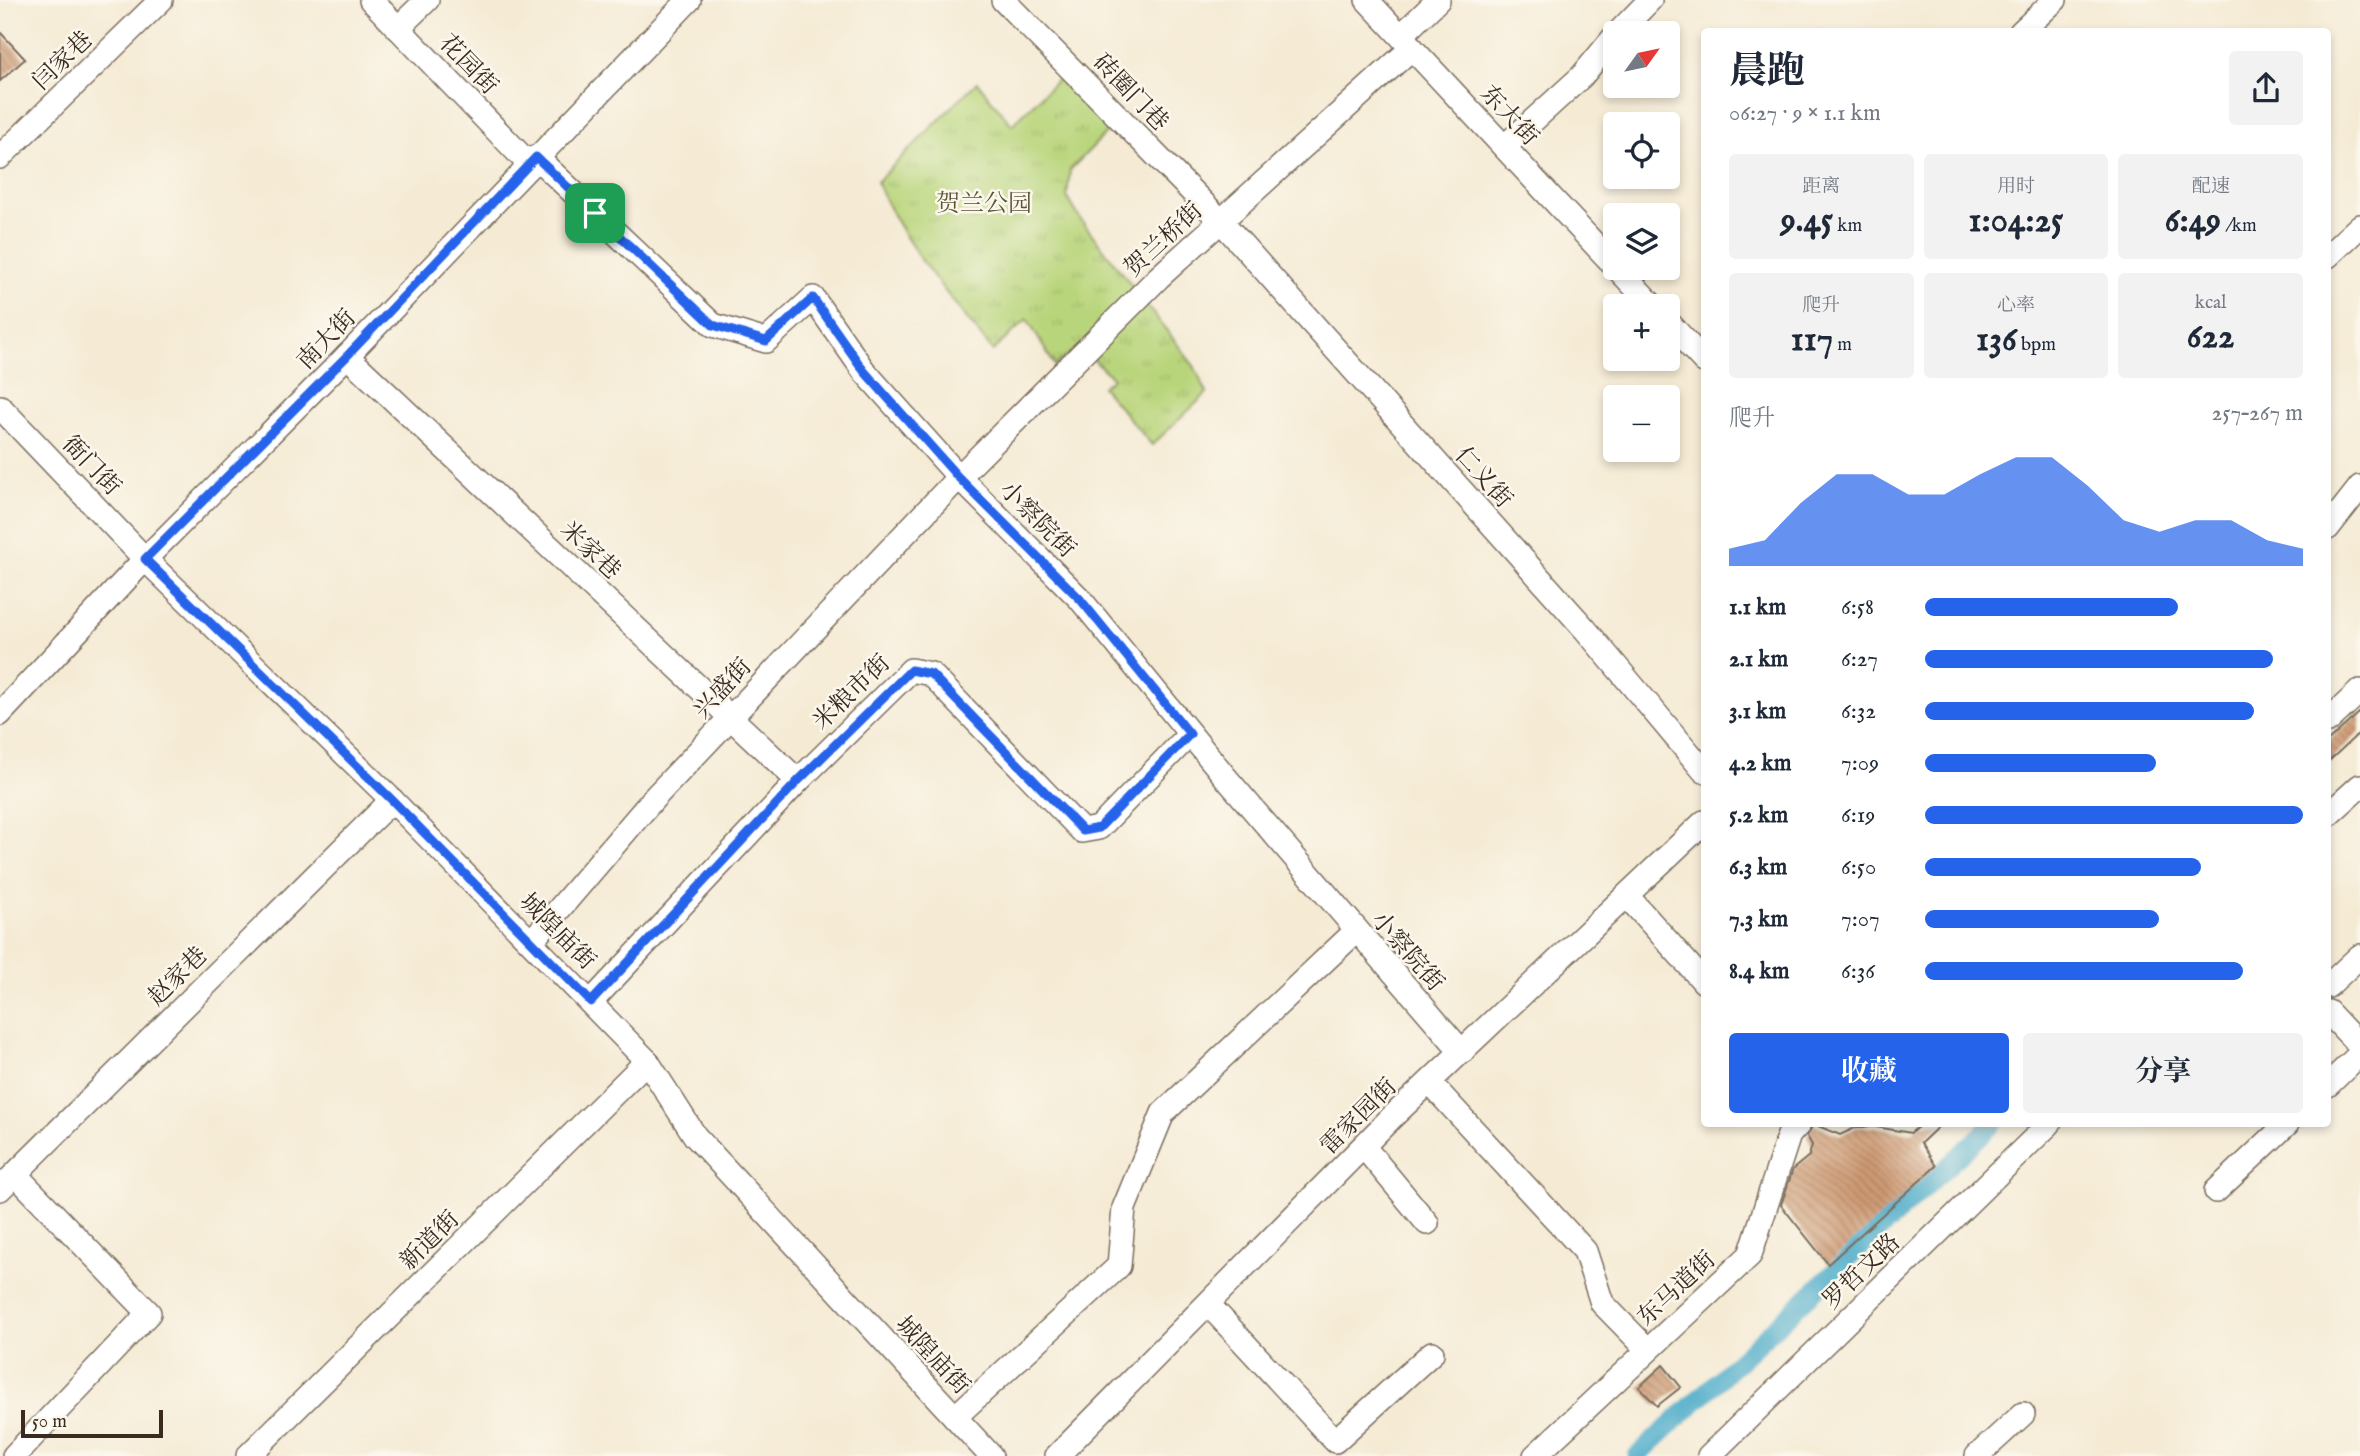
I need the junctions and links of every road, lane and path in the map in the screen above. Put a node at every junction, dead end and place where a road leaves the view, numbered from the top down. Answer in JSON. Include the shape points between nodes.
{"nodes":[{"id":1,"x":161,"y":0,"type":"edge"},
{"id":2,"x":371,"y":0,"type":"edge"},
{"id":3,"x":427,"y":0,"type":"edge"},
{"id":4,"x":689,"y":0,"type":"edge"},
{"id":5,"x":1003,"y":0,"type":"edge"},
{"id":6,"x":1367,"y":0,"type":"edge"},
{"id":7,"x":1438,"y":0,"type":"edge"},
{"id":8,"x":1650,"y":0,"type":"edge"},
{"id":9,"x":2054,"y":0,"type":"edge"},
{"id":10,"x":1630,"y":21,"type":"edge"},
{"id":11,"x":398,"y":28,"type":"junction"},
{"id":12,"x":2025,"y":28,"type":"edge"},
{"id":13,"x":1406,"y":42,"type":"junction"},
{"id":14,"x":1603,"y":51,"type":"edge"},
{"id":15,"x":1504,"y":147,"type":"junction"},
{"id":16,"x":0,"y":157,"type":"edge"},
{"id":17,"x":532,"y":161,"type":"junction"},
{"id":18,"x":1221,"y":221,"type":"junction"},
{"id":19,"x":2360,"y":226,"type":"edge"},
{"id":20,"x":1603,"y":253,"type":"edge"},
{"id":21,"x":2331,"y":253,"type":"edge"},
{"id":22,"x":1628,"y":280,"type":"edge"},
{"id":23,"x":1642,"y":294,"type":"edge"},
{"id":24,"x":1680,"y":331,"type":"edge"},
{"id":25,"x":1700,"y":347,"type":"edge"},
{"id":26,"x":347,"y":356,"type":"junction"},
{"id":27,"x":0,"y":407,"type":"edge"},
{"id":28,"x":958,"y":477,"type":"junction"},
{"id":29,"x":2360,"y":487,"type":"edge"},
{"id":30,"x":2331,"y":524,"type":"edge"},
{"id":31,"x":145,"y":559,"type":"junction"},
{"id":32,"x":2360,"y":691,"type":"edge"},
{"id":33,"x":0,"y":714,"type":"edge"},
{"id":34,"x":730,"y":717,"type":"junction"},
{"id":35,"x":2331,"y":718,"type":"edge"},
{"id":36,"x":1190,"y":734,"type":"junction"},
{"id":37,"x":1701,"y":767,"type":"edge"},
{"id":38,"x":798,"y":781,"type":"junction"},
{"id":39,"x":2360,"y":786,"type":"edge"},
{"id":40,"x":392,"y":800,"type":"junction"},
{"id":41,"x":2331,"y":812,"type":"edge"},
{"id":42,"x":1701,"y":825,"type":"edge"},
{"id":43,"x":1627,"y":896,"type":"junction"},
{"id":44,"x":1356,"y":931,"type":"junction"},
{"id":45,"x":531,"y":942,"type":"junction"},
{"id":46,"x":2360,"y":956,"type":"edge"},
{"id":47,"x":1701,"y":979,"type":"edge"},
{"id":48,"x":2331,"y":983,"type":"edge"},
{"id":49,"x":591,"y":1002,"type":"junction"},
{"id":50,"x":2331,"y":1015,"type":"edge"},
{"id":51,"x":2360,"y":1046,"type":"edge"},
{"id":52,"x":1462,"y":1052,"type":"junction"},
{"id":53,"x":2360,"y":1054,"type":"edge"},
{"id":54,"x":647,"y":1061,"type":"junction"},
{"id":55,"x":2331,"y":1082,"type":"edge"},
{"id":56,"x":1430,"y":1083,"type":"junction"},
{"id":57,"x":1796,"y":1127,"type":"edge"},
{"id":58,"x":2046,"y":1127,"type":"edge"},
{"id":59,"x":2284,"y":1127,"type":"edge"},
{"id":60,"x":1364,"y":1147,"type":"junction"},
{"id":61,"x":8,"y":1182,"type":"edge"},
{"id":62,"x":2216,"y":1191,"type":"dead end"},
{"id":63,"x":1427,"y":1223,"type":"dead end"},
{"id":64,"x":1208,"y":1304,"type":"junction"},
{"id":65,"x":1648,"y":1350,"type":"junction"},
{"id":66,"x":1432,"y":1353,"type":"dead end"},
{"id":67,"x":2023,"y":1414,"type":"dead end"},
{"id":68,"x":955,"y":1417,"type":"junction"},
{"id":69,"x":0,"y":1443,"type":"edge"},
{"id":70,"x":14,"y":1456,"type":"edge"},
{"id":71,"x":247,"y":1456,"type":"edge"},
{"id":72,"x":991,"y":1456,"type":"edge"},
{"id":73,"x":1057,"y":1456,"type":"edge"},
{"id":74,"x":1535,"y":1456,"type":"edge"},
{"id":75,"x":1709,"y":1456,"type":"edge"},
{"id":76,"x":1977,"y":1456,"type":"edge"}],
"edges":[{"from":1,"to":16,"type":"street","name":"闫家巷"},
{"from":2,"to":11,"type":"street","name":"花园街"},
{"from":3,"to":11,"type":"street"},
{"from":4,"to":17,"type":"street","name":"南大街"},
{"from":5,"to":18,"type":"street","name":"砖圈门巷"},
{"from":6,"to":13,"type":"street","name":"东大街"},
{"from":7,"to":13,"type":"street","name":"贺兰桥街"},
{"from":8,"to":10,"type":"street"},
{"from":9,"to":12,"type":"street"},
{"from":11,"to":17,"type":"street","name":"花园街"},
{"from":13,"to":15,"type":"street","name":"东大街"},
{"from":13,"to":18,"type":"street","name":"贺兰桥街"},
{"from":14,"to":15,"type":"street"},
{"from":15,"to":20,"type":"street","name":"东大街"},
{"from":17,"to":26,"type":"street","name":"南大街"},
{"from":17,"to":28,"type":"street","name":"小察院街","via":[[713,325],[766,341],[813,298],[864,371]]},
{"from":18,"to":28,"type":"street","name":"贺兰桥街","via":[[1159,276]]},
{"from":18,"to":37,"type":"street","name":"仁义街","via":[[1585,629]]},
{"from":19,"to":21,"type":"street"},
{"from":22,"to":23,"type":"street","name":"东大街"},
{"from":24,"to":25,"type":"street"},
{"from":26,"to":31,"type":"street","name":"南大街"},
{"from":26,"to":34,"type":"street","name":"米家巷"},
{"from":27,"to":31,"type":"street","name":"衙门街"},
{"from":28,"to":34,"type":"street","name":"兴盛街"},
{"from":28,"to":36,"type":"street","name":"小察院街","via":[[1080,599]]},
{"from":29,"to":30,"type":"street"},
{"from":31,"to":33,"type":"street","name":"南大街"},
{"from":31,"to":40,"type":"street","name":"城隍庙街"},
{"from":32,"to":35,"type":"street"},
{"from":34,"to":38,"type":"street","name":"米家巷"},
{"from":34,"to":45,"type":"street","name":"兴盛街"},
{"from":36,"to":38,"type":"street","name":"米粮市街","via":[[1099,828],[1083,831],[931,674],[911,670]]},
{"from":36,"to":44,"type":"street","name":"小察院街"},
{"from":38,"to":49,"type":"street","name":"米粮市街"},
{"from":39,"to":41,"type":"street"},
{"from":40,"to":45,"type":"street","name":"城隍庙街"},
{"from":40,"to":61,"type":"street","name":"赵家巷"},
{"from":42,"to":43,"type":"street","name":"雷家园街"},
{"from":43,"to":47,"type":"street"},
{"from":43,"to":52,"type":"street","name":"雷家园街"},
{"from":44,"to":52,"type":"street","name":"小察院街"},
{"from":44,"to":68,"type":"street","via":[[1163,1114],[1124,1208],[1119,1266]]},
{"from":45,"to":49,"type":"street","name":"城隍庙街"},
{"from":46,"to":48,"type":"street"},
{"from":49,"to":54,"type":"street","name":"城隍庙街"},
{"from":50,"to":51,"type":"street"},
{"from":52,"to":56,"type":"street","name":"雷家园街"},
{"from":53,"to":55,"type":"street"},
{"from":54,"to":68,"type":"street","name":"城隍庙街","via":[[695,1136]]},
{"from":54,"to":71,"type":"street","name":"新道街"},
{"from":56,"to":60,"type":"street","name":"雷家园街"},
{"from":56,"to":65,"type":"street","via":[[1585,1251],[1602,1303]]},
{"from":57,"to":65,"type":"street","name":"东马道街","via":[[1789,1135],[1750,1255]]},
{"from":58,"to":75,"type":"street","name":"罗哲文路"},
{"from":59,"to":62,"type":"street"},
{"from":60,"to":63,"type":"street"},
{"from":60,"to":64,"type":"street","name":"雷家园街"},
{"from":61,"to":70,"type":"street","via":[[149,1313]]},
{"from":64,"to":66,"type":"street","via":[[1335,1441]]},
{"from":64,"to":73,"type":"street","name":"雷家园街"},
{"from":65,"to":74,"type":"street","name":"东马道街"},
{"from":67,"to":76,"type":"street"},
{"from":68,"to":72,"type":"street","name":"城隍庙街"},
{"from":69,"to":70,"type":"street"}]}
